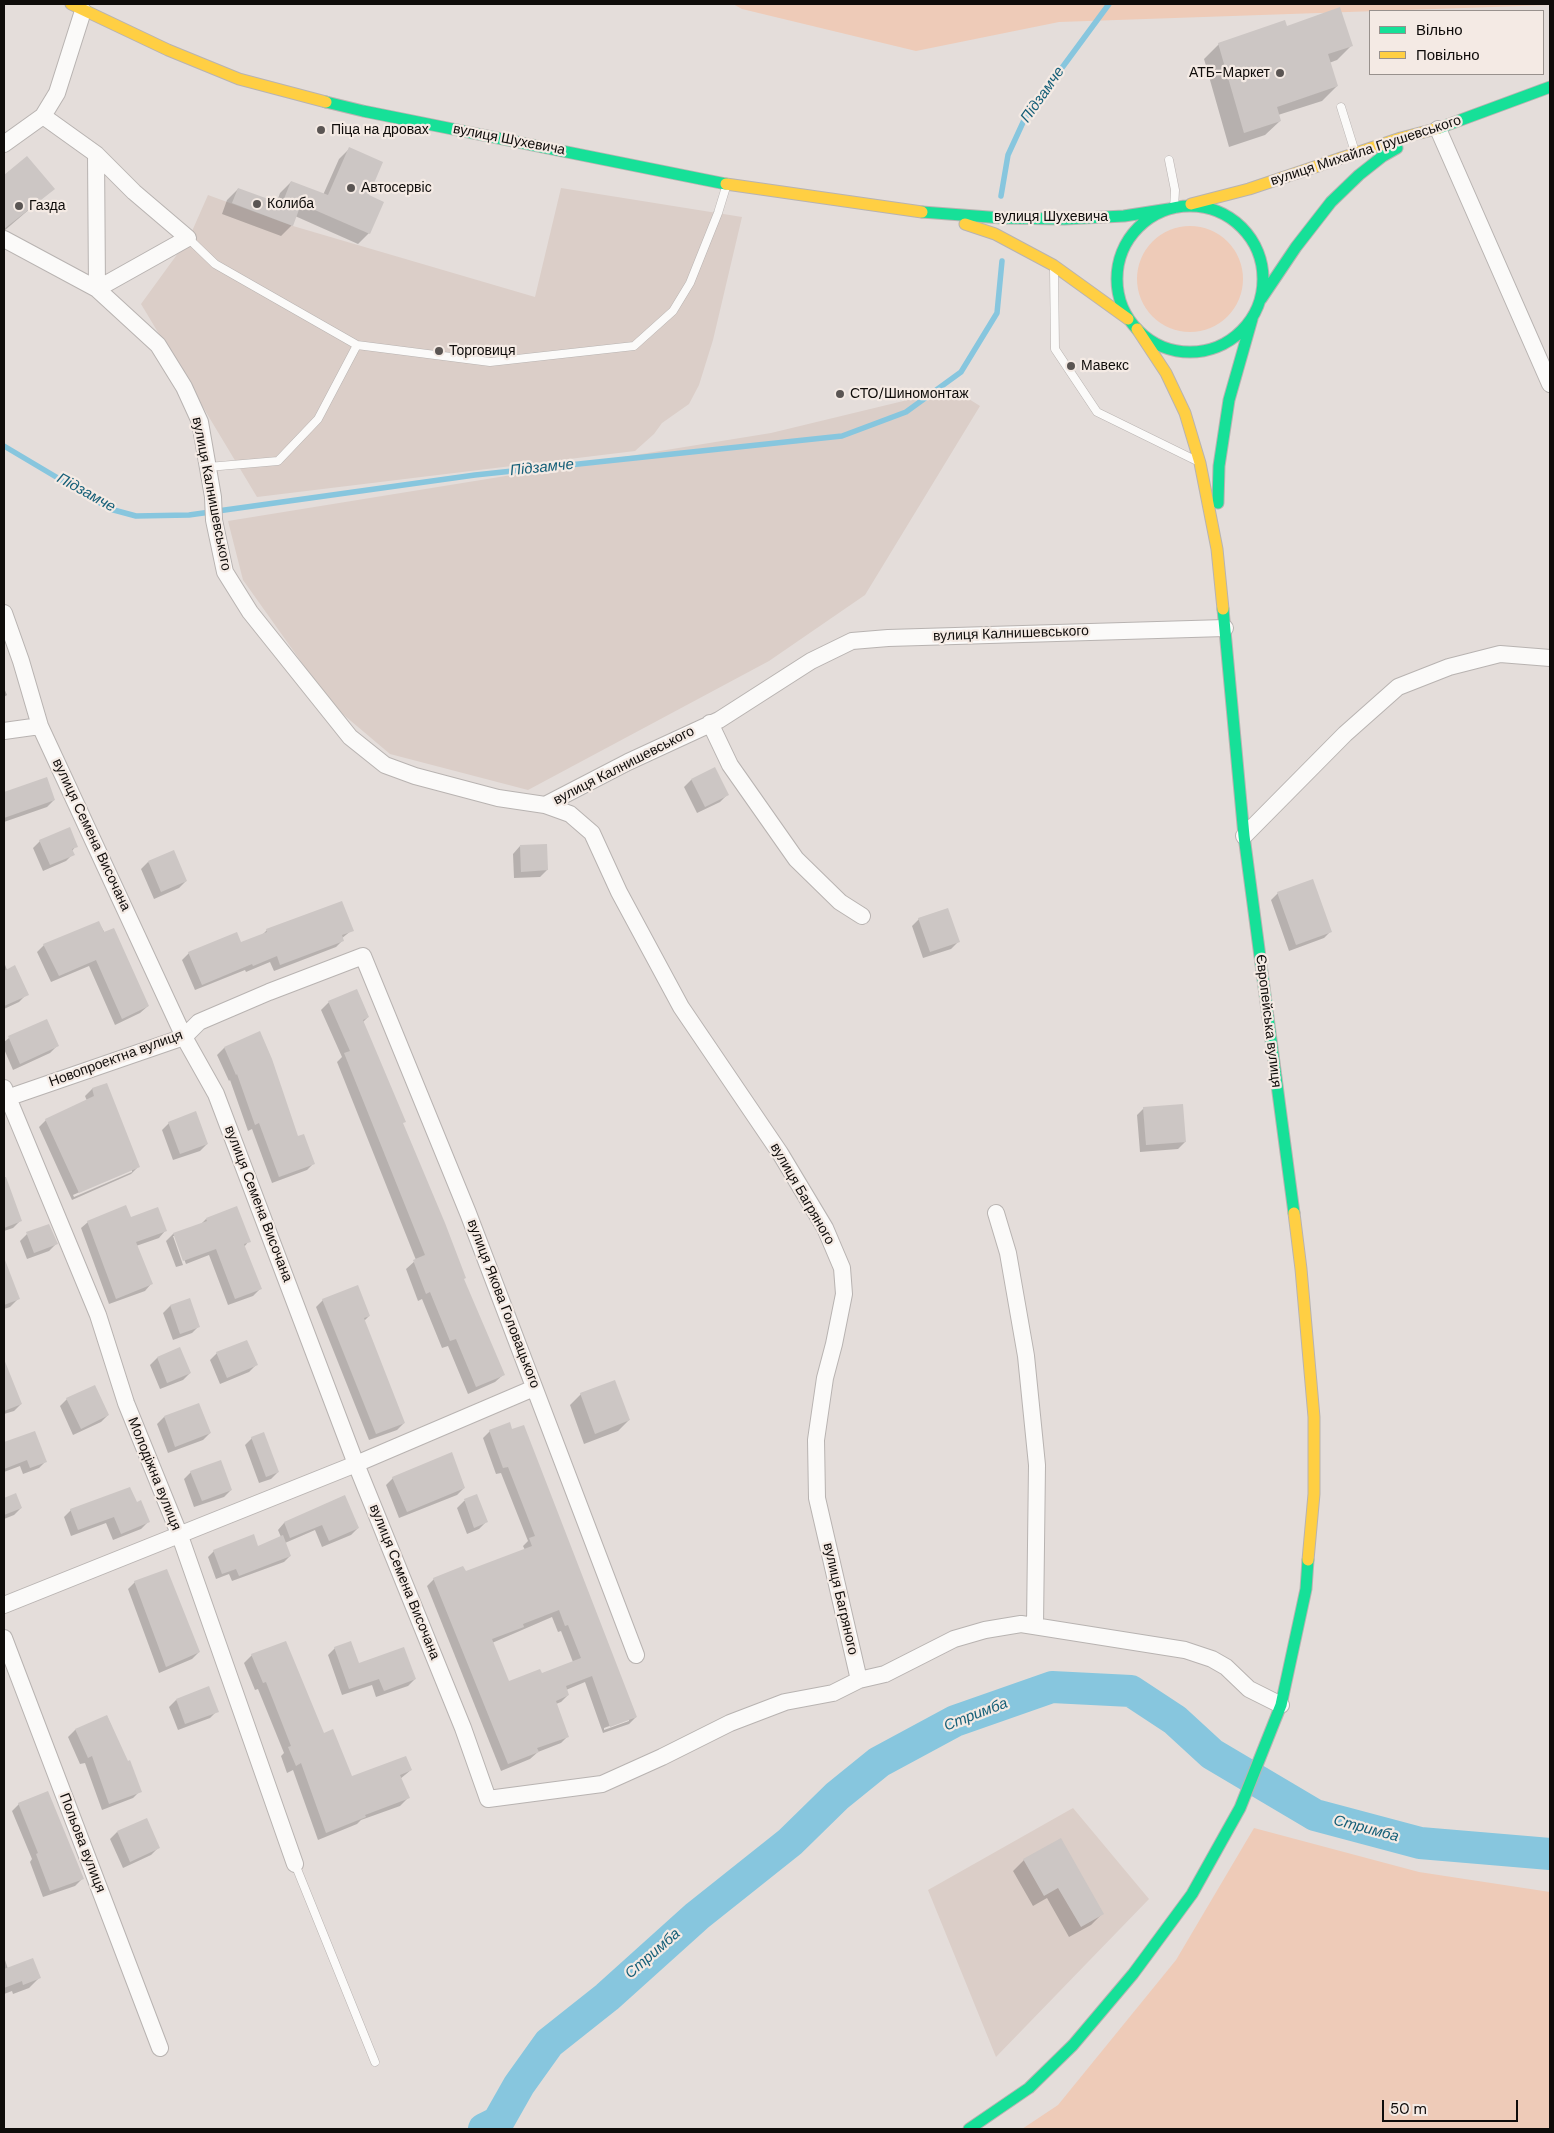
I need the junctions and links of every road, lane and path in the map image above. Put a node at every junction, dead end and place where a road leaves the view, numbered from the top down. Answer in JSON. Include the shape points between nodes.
{"nodes":[{"id":1,"x":77,"y":7,"type":"edge"},
{"id":2,"x":1550,"y":87,"type":"edge"},
{"id":3,"x":1341,"y":108,"type":"dead end"},
{"id":4,"x":43,"y":116,"type":"junction"},
{"id":5,"x":1436,"y":130,"type":"junction"},
{"id":6,"x":4,"y":144,"type":"edge"},
{"id":7,"x":96,"y":154,"type":"junction"},
{"id":8,"x":1355,"y":154,"type":"junction"},
{"id":9,"x":1169,"y":160,"type":"dead end"},
{"id":10,"x":727,"y":184,"type":"junction"},
{"id":11,"x":1174,"y":208,"type":"junction"},
{"id":12,"x":933,"y":214,"type":"junction"},
{"id":13,"x":188,"y":238,"type":"junction"},
{"id":14,"x":4,"y":239,"type":"edge"},
{"id":15,"x":1054,"y":265,"type":"junction"},
{"id":16,"x":97,"y":289,"type":"junction"},
{"id":17,"x":1256,"y":309,"type":"junction"},
{"id":18,"x":1133,"y":325,"type":"junction"},
{"id":19,"x":357,"y":345,"type":"junction"},
{"id":20,"x":1550,"y":384,"type":"edge"},
{"id":21,"x":1200,"y":463,"type":"junction"},
{"id":22,"x":208,"y":467,"type":"junction"},
{"id":23,"x":1217,"y":549,"type":"junction"},
{"id":24,"x":4,"y":613,"type":"edge"},
{"id":25,"x":1225,"y":628,"type":"junction"},
{"id":26,"x":1550,"y":658,"type":"edge"},
{"id":27,"x":710,"y":724,"type":"junction"},
{"id":28,"x":40,"y":726,"type":"junction"},
{"id":29,"x":4,"y":731,"type":"edge"},
{"id":30,"x":546,"y":805,"type":"junction"},
{"id":31,"x":1244,"y":836,"type":"junction"},
{"id":32,"x":862,"y":916,"type":"dead end"},
{"id":33,"x":363,"y":956,"type":"joint"},
{"id":34,"x":184,"y":1038,"type":"junction"},
{"id":35,"x":5,"y":1095,"type":"edge"},
{"id":36,"x":996,"y":1213,"type":"dead end"},
{"id":37,"x":534,"y":1388,"type":"junction"},
{"id":38,"x":356,"y":1464,"type":"junction"},
{"id":39,"x":180,"y":1536,"type":"junction"},
{"id":40,"x":4,"y":1605,"type":"edge"},
{"id":41,"x":1035,"y":1626,"type":"junction"},
{"id":42,"x":4,"y":1638,"type":"edge"},
{"id":43,"x":636,"y":1655,"type":"dead end"},
{"id":44,"x":859,"y":1680,"type":"junction"},
{"id":45,"x":1281,"y":1705,"type":"junction"},
{"id":46,"x":295,"y":1864,"type":"joint"},
{"id":47,"x":160,"y":2048,"type":"dead end"},
{"id":48,"x":375,"y":2062,"type":"dead end"},
{"id":49,"x":969,"y":2129,"type":"edge"}],
"edges":[{"from":1,"to":4,"type":"street","via":[[56,93]]},
{"from":1,"to":10,"type":"main road","name":"вулиця Шухевича","via":[[239,79],[363,111]]},
{"from":2,"to":5,"type":"main road","name":"вулиця Михайла Грушевського"},
{"from":3,"to":8,"type":"lane"},
{"from":4,"to":6,"type":"street"},
{"from":4,"to":7,"type":"street"},
{"from":5,"to":8,"type":"main road","name":"вулиця Михайла Грушевського","via":[[1400,138]]},
{"from":5,"to":17,"type":"main road","via":[[1383,156],[1331,202],[1296,247]]},
{"from":5,"to":20,"type":"street"},
{"from":7,"to":13,"type":"street"},
{"from":7,"to":16,"type":"street"},
{"from":8,"to":11,"type":"main road","name":"вулиця Михайла Грушевського","via":[[1249,189]]},
{"from":9,"to":11,"type":"lane","via":[[1175,190]]},
{"from":10,"to":12,"type":"main road","name":"вулиця Шухевича"},
{"from":10,"to":19,"type":"lane","via":[[690,283],[673,311],[634,346],[490,362]]},
{"from":11,"to":12,"type":"main road","name":"вулиця Шухевича","via":[[1124,216],[1064,220]]},
{"from":11,"to":17,"type":"main road","via":[[1214,211],[1242,229],[1255,248],[1262,270],[1261,293]]},
{"from":11,"to":18,"type":"main road","via":[[1140,226],[1121,255],[1117,288]]},
{"from":12,"to":15,"type":"main road","name":"вулиця Шухевича","via":[[995,234]]},
{"from":13,"to":16,"type":"street"},
{"from":13,"to":19,"type":"lane","via":[[215,264]]},
{"from":14,"to":16,"type":"street","name":"вулиця Калнишевського"},
{"from":15,"to":18,"type":"main road","name":"вулиця Шухевича"},
{"from":15,"to":21,"type":"lane","via":[[1055,349],[1097,412]]},
{"from":16,"to":22,"type":"street","name":"вулиця Калнишевського","via":[[158,345],[184,387],[200,422]]},
{"from":17,"to":18,"type":"main road","via":[[1247,324],[1231,339],[1199,352],[1165,348]]},
{"from":17,"to":23,"type":"main road","via":[[1230,400],[1219,466]]},
{"from":18,"to":21,"type":"main road","via":[[1166,374],[1185,413]]},
{"from":19,"to":22,"type":"lane","via":[[318,419],[278,461]]},
{"from":21,"to":23,"type":"main road"},
{"from":22,"to":30,"type":"street","name":"вулиця Калнишевського","via":[[214,520],[225,572],[250,612],[350,737],[385,765],[415,776],[498,798]]},
{"from":23,"to":25,"type":"main road","name":"Європейська вулиця"},
{"from":24,"to":28,"type":"street","name":"вулиця Семена Височана"},
{"from":25,"to":27,"type":"street","name":"вулиця Калнишевського","via":[[852,641],[811,661]]},
{"from":25,"to":31,"type":"main road","name":"Європейська вулиця"},
{"from":26,"to":31,"type":"street","via":[[1500,654],[1449,667],[1398,687],[1345,734]]},
{"from":27,"to":30,"type":"street","name":"вулиця Калнишевського"},
{"from":27,"to":32,"type":"street","via":[[730,765],[796,859],[840,902]]},
{"from":28,"to":29,"type":"street"},
{"from":28,"to":34,"type":"street","name":"вулиця Семена Височана"},
{"from":30,"to":44,"type":"street","name":"вулиця Багряного","via":[[570,814],[592,833],[619,892],[681,1007],[780,1154],[825,1228],[842,1268],[844,1294],[825,1378],[816,1440],[817,1498]]},
{"from":31,"to":45,"type":"main road","name":"Європейська вулиця","via":[[1300,1269],[1314,1417],[1314,1494],[1306,1589]]},
{"from":33,"to":34,"type":"street","name":"Новопроектна вулиця","via":[[199,1022]]},
{"from":33,"to":37,"type":"street","name":"вулиця Якова Головацького","via":[[468,1213]]},
{"from":34,"to":35,"type":"street","name":"Новопроектна вулиця"},
{"from":34,"to":38,"type":"street","name":"вулиця Семена Височана","via":[[216,1094]]},
{"from":35,"to":39,"type":"street","name":"Молодіжна вулиця","via":[[98,1315],[126,1403]]},
{"from":36,"to":41,"type":"street","via":[[1008,1253],[1026,1356],[1037,1465]]},
{"from":37,"to":38,"type":"street"},
{"from":37,"to":43,"type":"street","name":"вулиця Якова Головацького"},
{"from":38,"to":39,"type":"street"},
{"from":38,"to":44,"type":"street","name":"вулиця Семена Височана","via":[[463,1728],[488,1799],[602,1784],[730,1723],[785,1702],[833,1693]]},
{"from":39,"to":40,"type":"street"},
{"from":39,"to":46,"type":"street","name":"Молодіжна вулиця"},
{"from":41,"to":44,"type":"street","via":[[1021,1624],[954,1639],[899,1668]]},
{"from":41,"to":45,"type":"street","via":[[1185,1650],[1226,1667],[1249,1689]]},
{"from":42,"to":47,"type":"street","name":"Польова вулиця"},
{"from":45,"to":49,"type":"main road","name":"Європейська вулиця","via":[[1240,1808],[1192,1894],[1133,1974],[1073,2044],[1029,2088]]},
{"from":46,"to":48,"type":"lane"}]}
